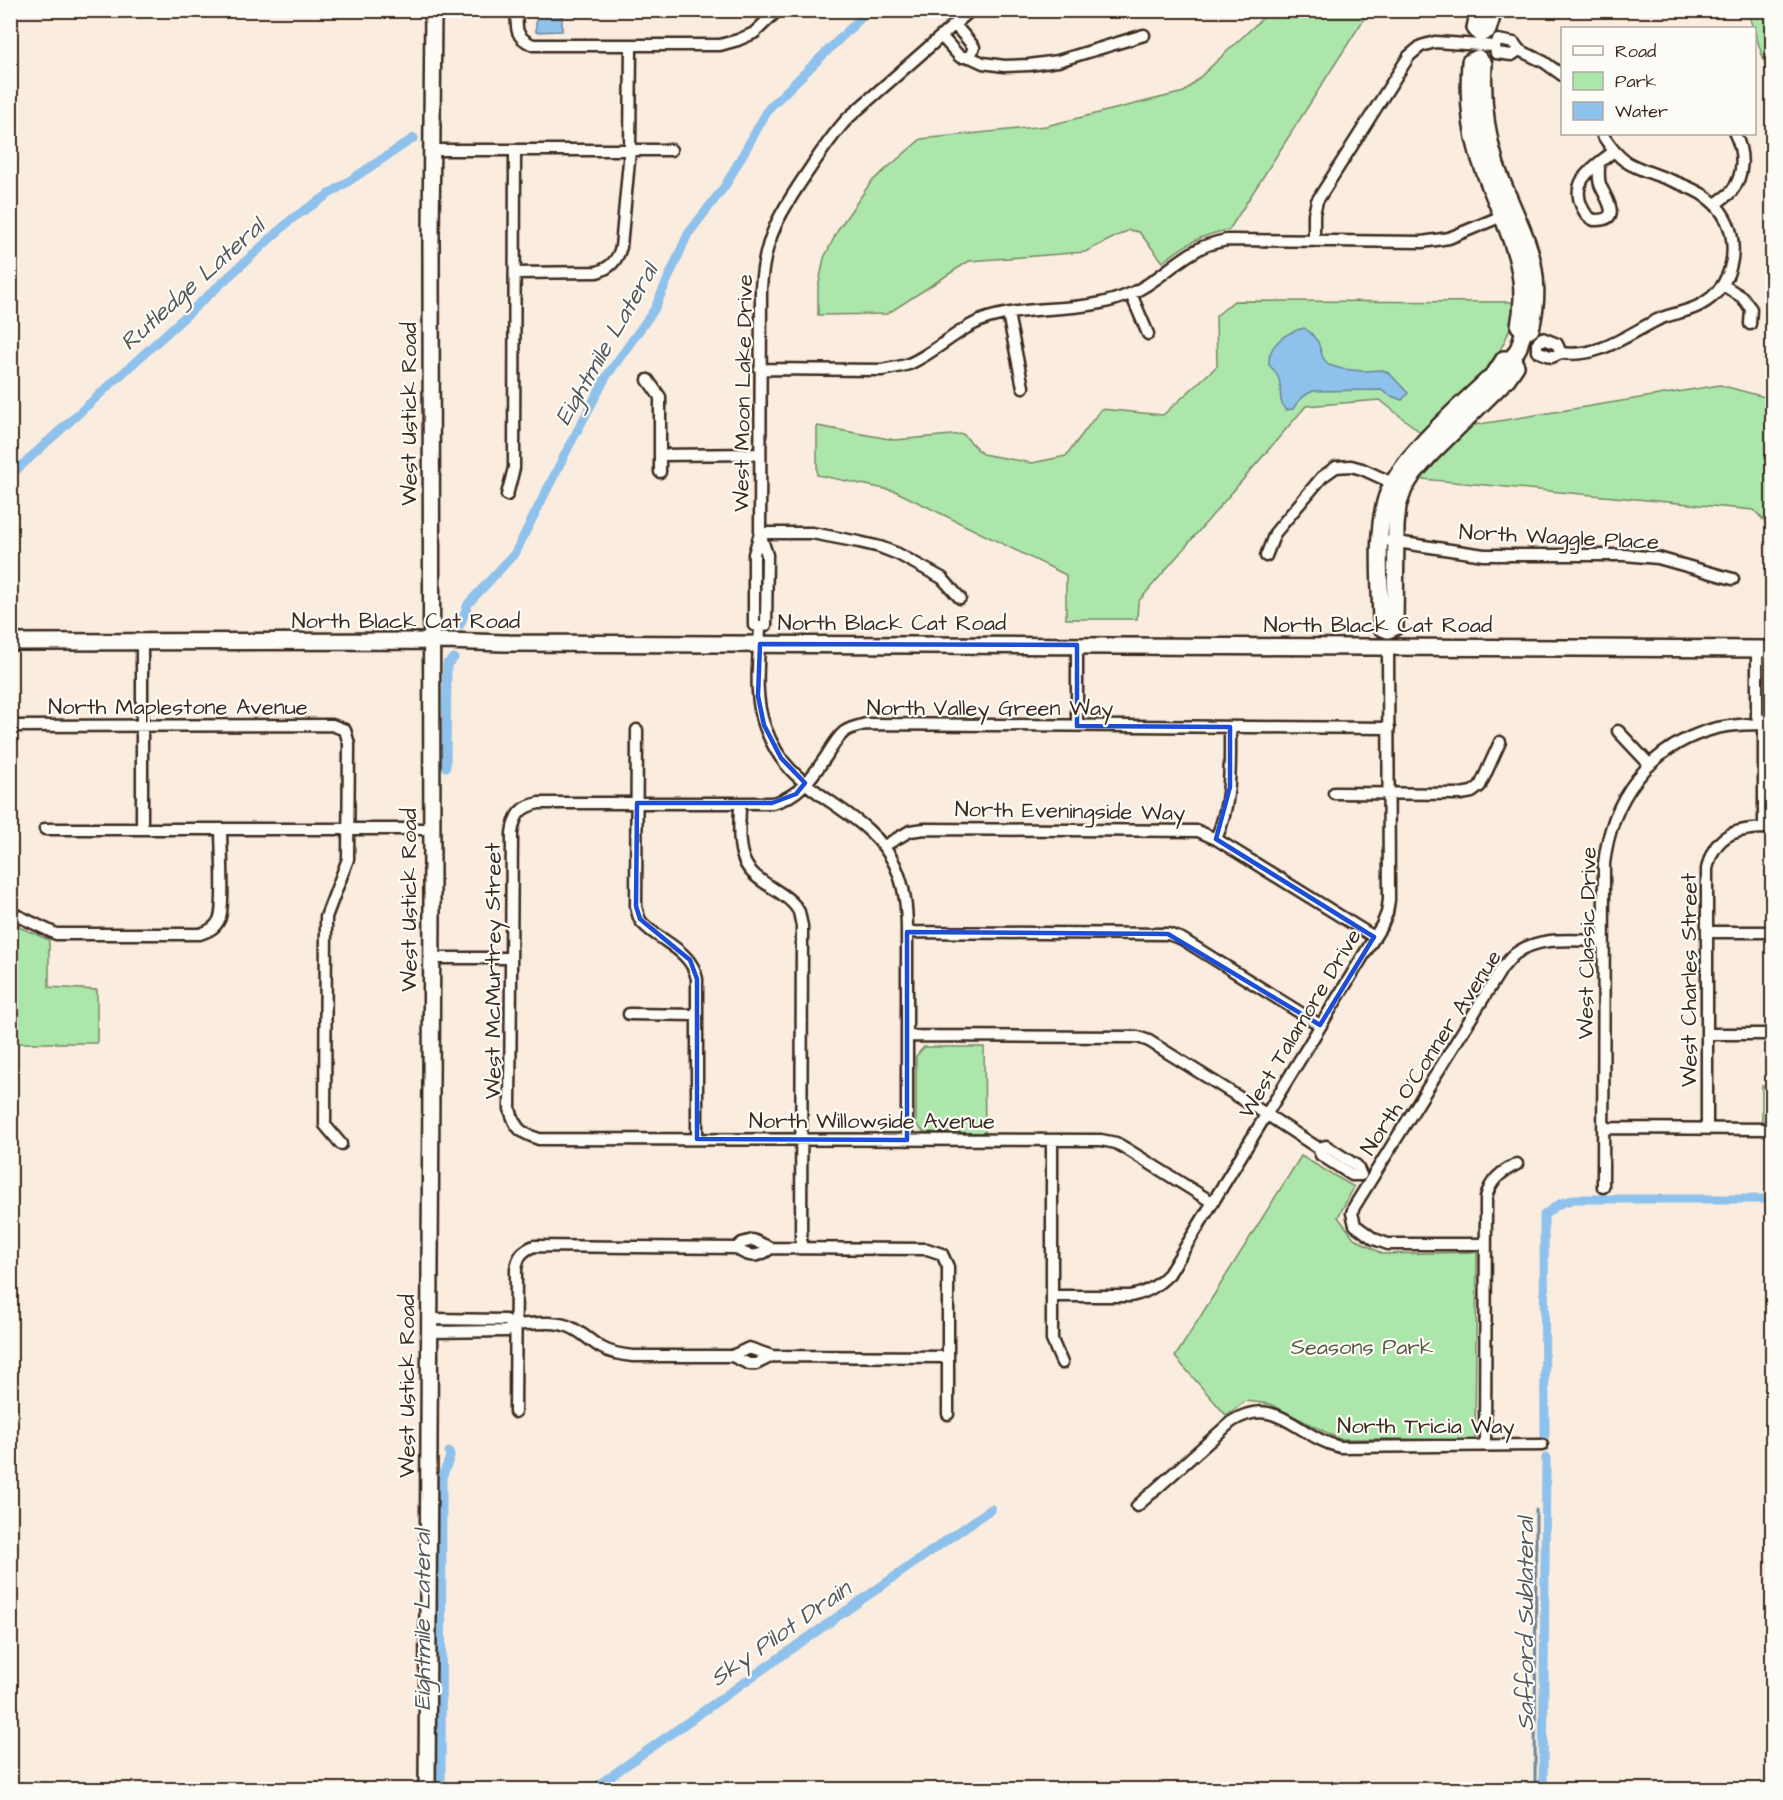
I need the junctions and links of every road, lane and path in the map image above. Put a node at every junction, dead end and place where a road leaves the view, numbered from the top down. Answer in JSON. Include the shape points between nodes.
{"nodes":[{"id":1,"x":433,"y":10,"type":"edge"},
{"id":2,"x":517,"y":10,"type":"edge"},
{"id":3,"x":778,"y":10,"type":"edge"},
{"id":4,"x":971,"y":10,"type":"edge"},
{"id":5,"x":1479,"y":10,"type":"edge"},
{"id":6,"x":1494,"y":10,"type":"edge"},
{"id":7,"x":955,"y":25,"type":"junction"},
{"id":8,"x":1144,"y":35,"type":"dead end"},
{"id":9,"x":942,"y":37,"type":"junction"},
{"id":10,"x":631,"y":46,"type":"junction"},
{"id":11,"x":1479,"y":46,"type":"junction"},
{"id":12,"x":970,"y":57,"type":"junction"},
{"id":13,"x":1561,"y":74,"type":"edge"},
{"id":14,"x":1603,"y":135,"type":"edge"},
{"id":15,"x":1735,"y":135,"type":"edge"},
{"id":16,"x":432,"y":150,"type":"junction"},
{"id":17,"x":515,"y":150,"type":"junction"},
{"id":18,"x":630,"y":150,"type":"junction"},
{"id":19,"x":671,"y":150,"type":"dead end"},
{"id":20,"x":1614,"y":151,"type":"junction"},
{"id":21,"x":1599,"y":164,"type":"junction"},
{"id":22,"x":1716,"y":204,"type":"junction"},
{"id":23,"x":1508,"y":214,"type":"junction"},
{"id":24,"x":1314,"y":241,"type":"junction"},
{"id":25,"x":515,"y":273,"type":"junction"},
{"id":26,"x":1722,"y":285,"type":"junction"},
{"id":27,"x":1131,"y":294,"type":"junction"},
{"id":28,"x":1008,"y":314,"type":"junction"},
{"id":29,"x":1750,"y":324,"type":"dead end"},
{"id":30,"x":1148,"y":334,"type":"dead end"},
{"id":31,"x":1528,"y":338,"type":"junction"},
{"id":32,"x":760,"y":369,"type":"junction"},
{"id":33,"x":648,"y":380,"type":"dead end"},
{"id":34,"x":1023,"y":387,"type":"dead end"},
{"id":35,"x":760,"y":454,"type":"junction"},
{"id":36,"x":660,"y":455,"type":"junction"},
{"id":37,"x":660,"y":472,"type":"dead end"},
{"id":38,"x":1399,"y":486,"type":"junction"},
{"id":39,"x":507,"y":495,"type":"dead end"},
{"id":40,"x":760,"y":533,"type":"junction"},
{"id":41,"x":1388,"y":541,"type":"junction"},
{"id":42,"x":1266,"y":556,"type":"dead end"},
{"id":43,"x":1733,"y":579,"type":"dead end"},
{"id":44,"x":960,"y":598,"type":"dead end"},
{"id":45,"x":10,"y":642,"type":"edge"},
{"id":46,"x":142,"y":642,"type":"junction"},
{"id":47,"x":430,"y":642,"type":"junction"},
{"id":48,"x":760,"y":644,"type":"junction"},
{"id":49,"x":1077,"y":645,"type":"junction"},
{"id":50,"x":1388,"y":647,"type":"junction"},
{"id":51,"x":1766,"y":649,"type":"edge"},
{"id":52,"x":1768,"y":724,"type":"edge"},
{"id":53,"x":10,"y":726,"type":"edge"},
{"id":54,"x":1077,"y":726,"type":"junction"},
{"id":55,"x":142,"y":727,"type":"junction"},
{"id":56,"x":1230,"y":727,"type":"junction"},
{"id":57,"x":1389,"y":728,"type":"junction"},
{"id":58,"x":637,"y":730,"type":"dead end"},
{"id":59,"x":1618,"y":731,"type":"dead end"},
{"id":60,"x":1500,"y":742,"type":"dead end"},
{"id":61,"x":1650,"y":765,"type":"junction"},
{"id":62,"x":805,"y":783,"type":"junction"},
{"id":63,"x":1334,"y":793,"type":"dead end"},
{"id":64,"x":1389,"y":794,"type":"junction"},
{"id":65,"x":637,"y":803,"type":"junction"},
{"id":66,"x":740,"y":803,"type":"junction"},
{"id":67,"x":519,"y":812,"type":"joint"},
{"id":68,"x":1768,"y":828,"type":"edge"},
{"id":69,"x":45,"y":829,"type":"dead end"},
{"id":70,"x":142,"y":829,"type":"junction"},
{"id":71,"x":221,"y":829,"type":"junction"},
{"id":72,"x":349,"y":829,"type":"junction"},
{"id":73,"x":431,"y":829,"type":"junction"},
{"id":74,"x":1216,"y":839,"type":"junction"},
{"id":75,"x":884,"y":846,"type":"junction"},
{"id":76,"x":10,"y":912,"type":"edge"},
{"id":77,"x":907,"y":932,"type":"junction"},
{"id":78,"x":1707,"y":932,"type":"junction"},
{"id":79,"x":1773,"y":932,"type":"edge"},
{"id":80,"x":1374,"y":937,"type":"junction"},
{"id":81,"x":1603,"y":941,"type":"junction"},
{"id":82,"x":431,"y":958,"type":"junction"},
{"id":83,"x":510,"y":958,"type":"junction"},
{"id":84,"x":629,"y":1014,"type":"dead end"},
{"id":85,"x":697,"y":1015,"type":"junction"},
{"id":86,"x":1320,"y":1025,"type":"junction"},
{"id":87,"x":1707,"y":1034,"type":"junction"},
{"id":88,"x":1773,"y":1034,"type":"edge"},
{"id":89,"x":907,"y":1036,"type":"junction"},
{"id":90,"x":1266,"y":1114,"type":"junction"},
{"id":91,"x":1603,"y":1128,"type":"junction"},
{"id":92,"x":518,"y":1129,"type":"joint"},
{"id":93,"x":1707,"y":1129,"type":"junction"},
{"id":94,"x":1773,"y":1129,"type":"edge"},
{"id":95,"x":697,"y":1139,"type":"junction"},
{"id":96,"x":801,"y":1139,"type":"junction"},
{"id":97,"x":907,"y":1140,"type":"junction"},
{"id":98,"x":1052,"y":1140,"type":"junction"},
{"id":99,"x":341,"y":1144,"type":"dead end"},
{"id":100,"x":1517,"y":1164,"type":"dead end"},
{"id":101,"x":1366,"y":1177,"type":"junction"},
{"id":102,"x":1603,"y":1187,"type":"dead end"},
{"id":103,"x":1212,"y":1202,"type":"junction"},
{"id":104,"x":1486,"y":1244,"type":"junction"},
{"id":105,"x":736,"y":1248,"type":"junction"},
{"id":106,"x":771,"y":1248,"type":"junction"},
{"id":107,"x":801,"y":1248,"type":"junction"},
{"id":108,"x":1052,"y":1296,"type":"junction"},
{"id":109,"x":430,"y":1325,"type":"junction"},
{"id":110,"x":514,"y":1325,"type":"junction"},
{"id":111,"x":732,"y":1356,"type":"junction"},
{"id":112,"x":772,"y":1356,"type":"junction"},
{"id":113,"x":948,"y":1357,"type":"junction"},
{"id":114,"x":1062,"y":1363,"type":"dead end"},
{"id":115,"x":515,"y":1412,"type":"dead end"},
{"id":116,"x":948,"y":1414,"type":"dead end"},
{"id":117,"x":1542,"y":1444,"type":"dead end"},
{"id":118,"x":1485,"y":1445,"type":"junction"},
{"id":119,"x":1137,"y":1506,"type":"dead end"},
{"id":120,"x":428,"y":1790,"type":"edge"}],
"edges":[{"from":1,"to":16,"type":"main road","name":"West Ustick Road"},
{"from":2,"to":10,"type":"street","via":[[517,31],[533,45]]},
{"from":3,"to":10,"type":"street","via":[[754,33],[720,45]]},
{"from":4,"to":7,"type":"street","name":"West Moon Lake Drive"},
{"from":5,"to":11,"type":"main road","via":[[1474,28]]},
{"from":6,"to":11,"type":"main road"},
{"from":7,"to":9,"type":"street","name":"West Moon Lake Drive"},
{"from":7,"to":12,"type":"street","via":[[974,47]]},
{"from":8,"to":12,"type":"street","via":[[1058,62],[1004,66]]},
{"from":9,"to":12,"type":"street","via":[[960,57]]},
{"from":9,"to":32,"type":"street","name":"West Moon Lake Drive","via":[[848,118],[785,204],[770,236],[762,274]]},
{"from":10,"to":18,"type":"street"},
{"from":11,"to":13,"type":"street","via":[[1495,46],[1496,53],[1512,56],[1519,50]]},
{"from":11,"to":23,"type":"main road","via":[[1491,148]]},
{"from":11,"to":24,"type":"street","via":[[1435,42],[1421,46],[1409,56],[1317,201]]},
{"from":14,"to":20,"type":"street"},
{"from":15,"to":22,"type":"street","via":[[1742,168],[1731,192]]},
{"from":16,"to":17,"type":"street"},
{"from":16,"to":47,"type":"main road","name":"West Ustick Road"},
{"from":17,"to":18,"type":"street"},
{"from":17,"to":25,"type":"street"},
{"from":18,"to":19,"type":"street"},
{"from":18,"to":25,"type":"street","via":[[621,247],[613,264],[597,272]]},
{"from":20,"to":21,"type":"street"},
{"from":20,"to":22,"type":"street","via":[[1628,163],[1696,191]]},
{"from":21,"to":21,"type":"street","via":[[1587,172],[1578,187],[1585,214],[1594,220],[1608,216],[1610,210],[1599,181]]},
{"from":22,"to":26,"type":"street","via":[[1731,233],[1733,251],[1730,271]]},
{"from":23,"to":24,"type":"street","via":[[1438,240]]},
{"from":23,"to":31,"type":"main road","via":[[1529,246],[1534,266],[1537,300]]},
{"from":24,"to":27,"type":"street","via":[[1213,243],[1197,249]]},
{"from":25,"to":39,"type":"street","via":[[514,468]]},
{"from":26,"to":29,"type":"street","via":[[1742,297],[1750,309]]},
{"from":26,"to":31,"type":"street","via":[[1702,304],[1656,320],[1600,350],[1552,357],[1537,351]]},
{"from":27,"to":28,"type":"street","via":[[1092,306]]},
{"from":27,"to":30,"type":"street"},
{"from":28,"to":32,"type":"street","via":[[972,325],[898,367]]},
{"from":28,"to":34,"type":"street"},
{"from":31,"to":38,"type":"main road","via":[[1512,359],[1516,366],[1507,379]]},
{"from":32,"to":35,"type":"street","name":"West Moon Lake Drive"},
{"from":33,"to":36,"type":"street","via":[[660,397]]},
{"from":35,"to":36,"type":"street"},
{"from":35,"to":40,"type":"street","name":"West Moon Lake Drive"},
{"from":36,"to":37,"type":"street"},
{"from":38,"to":41,"type":"main road"},
{"from":38,"to":42,"type":"street","via":[[1351,466],[1331,469],[1275,533]]},
{"from":40,"to":44,"type":"street","via":[[812,533],[880,547],[942,578]]},
{"from":40,"to":48,"type":"street","name":"West Moon Lake Drive","via":[[753,554],[754,625],[760,627]]},
{"from":41,"to":43,"type":"street","name":"North Waggle Place","via":[[1484,555],[1658,558]]},
{"from":41,"to":50,"type":"main road","via":[[1395,627],[1388,630]]},
{"from":45,"to":46,"type":"main road","name":"North Black Cat Road"},
{"from":46,"to":47,"type":"main road","name":"North Black Cat Road"},
{"from":46,"to":55,"type":"street"},
{"from":47,"to":48,"type":"main road","name":"North Black Cat Road"},
{"from":47,"to":73,"type":"main road","name":"West Ustick Road"},
{"from":48,"to":49,"type":"main road","name":"North Black Cat Road"},
{"from":48,"to":62,"type":"street","via":[[758,696],[764,725],[781,758]]},
{"from":49,"to":50,"type":"main road","name":"North Black Cat Road"},
{"from":49,"to":54,"type":"street"},
{"from":50,"to":51,"type":"main road","name":"North Black Cat Road"},
{"from":50,"to":57,"type":"street","name":"West Talamore Drive"},
{"from":51,"to":52,"type":"street","name":"West Charles Street","via":[[1757,716]]},
{"from":52,"to":61,"type":"street","name":"West Classic Drive","via":[[1729,726],[1699,734],[1672,747]]},
{"from":52,"to":68,"type":"street","name":"West Charles Street"},
{"from":53,"to":55,"type":"street","name":"North Maplestone Avenue"},
{"from":54,"to":56,"type":"street","name":"North Valley Green Way"},
{"from":54,"to":62,"type":"street","name":"North Valley Green Way","via":[[866,724],[844,732]]},
{"from":55,"to":70,"type":"street"},
{"from":55,"to":72,"type":"street","name":"North Maplestone Avenue","via":[[332,725],[345,730],[349,744]]},
{"from":56,"to":57,"type":"street","name":"North Valley Green Way"},
{"from":56,"to":74,"type":"street","via":[[1230,787]]},
{"from":57,"to":64,"type":"street","name":"West Talamore Drive"},
{"from":58,"to":65,"type":"street"},
{"from":59,"to":61,"type":"street"},
{"from":60,"to":64,"type":"street","via":[[1480,786],[1472,792]]},
{"from":61,"to":81,"type":"street","name":"West Classic Drive","via":[[1624,796],[1608,834]]},
{"from":62,"to":66,"type":"street","name":"North Valley Green Way","via":[[783,801]]},
{"from":62,"to":75,"type":"street","via":[[860,823]]},
{"from":63,"to":64,"type":"street"},
{"from":64,"to":80,"type":"street","name":"West Talamore Drive","via":[[1389,900],[1387,913]]},
{"from":65,"to":66,"type":"street","name":"North Valley Green Way"},
{"from":65,"to":67,"type":"street","name":"North Valley Green Way","via":[[539,803]]},
{"from":65,"to":85,"type":"street","via":[[636,906],[648,928],[690,960],[696,970]]},
{"from":66,"to":96,"type":"street","via":[[744,862],[798,911],[802,926]]},
{"from":67,"to":83,"type":"street","name":"West McMurtrey Street","via":[[512,833]]},
{"from":68,"to":78,"type":"street","name":"West Charles Street","via":[[1746,828],[1727,835],[1716,845],[1707,868]]},
{"from":69,"to":70,"type":"street"},
{"from":70,"to":71,"type":"street"},
{"from":71,"to":72,"type":"street"},
{"from":71,"to":76,"type":"street","via":[[221,914],[213,928],[200,934],[56,934]]},
{"from":72,"to":73,"type":"street"},
{"from":72,"to":99,"type":"street","via":[[348,859],[326,917],[325,1125]]},
{"from":73,"to":82,"type":"main road","name":"West Ustick Road"},
{"from":74,"to":75,"type":"street","name":"North Eveningside Way","via":[[1198,831],[1182,830],[939,828],[910,831]]},
{"from":74,"to":80,"type":"street","name":"North Eveningside Way"},
{"from":75,"to":77,"type":"street","via":[[902,884]]},
{"from":77,"to":86,"type":"street","via":[[1168,934]]},
{"from":77,"to":89,"type":"street"},
{"from":78,"to":79,"type":"street"},
{"from":78,"to":87,"type":"street","name":"West Charles Street"},
{"from":80,"to":86,"type":"street","name":"West Talamore Drive"},
{"from":81,"to":91,"type":"street","name":"West Classic Drive"},
{"from":81,"to":101,"type":"street","name":"North O'Conner Avenue","via":[[1551,941],[1515,954],[1502,968]]},
{"from":82,"to":83,"type":"street"},
{"from":82,"to":109,"type":"main road","name":"West Ustick Road"},
{"from":83,"to":92,"type":"street","name":"West McMurtrey Street","via":[[510,1109]]},
{"from":84,"to":85,"type":"street"},
{"from":85,"to":95,"type":"street"},
{"from":86,"to":90,"type":"street","name":"West Talamore Drive"},
{"from":87,"to":88,"type":"street"},
{"from":87,"to":93,"type":"street","name":"West Charles Street"},
{"from":89,"to":90,"type":"street","via":[[1138,1037]]},
{"from":89,"to":97,"type":"street"},
{"from":90,"to":101,"type":"street","via":[[1352,1175]]},
{"from":90,"to":103,"type":"street","name":"West Talamore Drive"},
{"from":91,"to":93,"type":"street"},
{"from":91,"to":102,"type":"street","name":"West Classic Drive"},
{"from":92,"to":95,"type":"street","name":"North Willowside Avenue","via":[[538,1139]]},
{"from":93,"to":94,"type":"street"},
{"from":95,"to":96,"type":"street","name":"North Willowside Avenue"},
{"from":96,"to":97,"type":"street","name":"North Willowside Avenue"},
{"from":96,"to":107,"type":"street"},
{"from":97,"to":98,"type":"street","name":"North Willowside Avenue"},
{"from":98,"to":103,"type":"street","name":"North Willowside Avenue","via":[[1116,1143]]},
{"from":98,"to":108,"type":"street"},
{"from":100,"to":104,"type":"street","via":[[1503,1171],[1488,1190]]},
{"from":101,"to":104,"type":"street","name":"North O'Conner Avenue","via":[[1353,1219],[1360,1230],[1374,1239],[1388,1244]]},
{"from":103,"to":108,"type":"street","name":"West Talamore Drive","via":[[1169,1274],[1151,1289],[1130,1296]]},
{"from":104,"to":118,"type":"street"},
{"from":105,"to":106,"type":"street","via":[[753,1240]]},
{"from":105,"to":106,"type":"street","via":[[754,1257]]},
{"from":105,"to":110,"type":"street","via":[[534,1246],[517,1259]]},
{"from":106,"to":107,"type":"street"},
{"from":107,"to":113,"type":"street","via":[[927,1248],[942,1254],[948,1267]]},
{"from":108,"to":114,"type":"street","via":[[1052,1340]]},
{"from":109,"to":110,"type":"street","via":[[507,1331]]},
{"from":109,"to":120,"type":"main road","name":"West Ustick Road"},
{"from":110,"to":111,"type":"street","via":[[565,1326],[603,1349],[622,1355]]},
{"from":110,"to":115,"type":"street"},
{"from":111,"to":112,"type":"street","via":[[749,1348]]},
{"from":111,"to":112,"type":"street","via":[[749,1364]]},
{"from":112,"to":113,"type":"street"},
{"from":113,"to":116,"type":"street"},
{"from":117,"to":118,"type":"street","name":"North Tricia Way"},
{"from":118,"to":119,"type":"street","name":"North Tricia Way","via":[[1340,1447],[1318,1439],[1275,1413],[1253,1412],[1231,1422]]}]}
